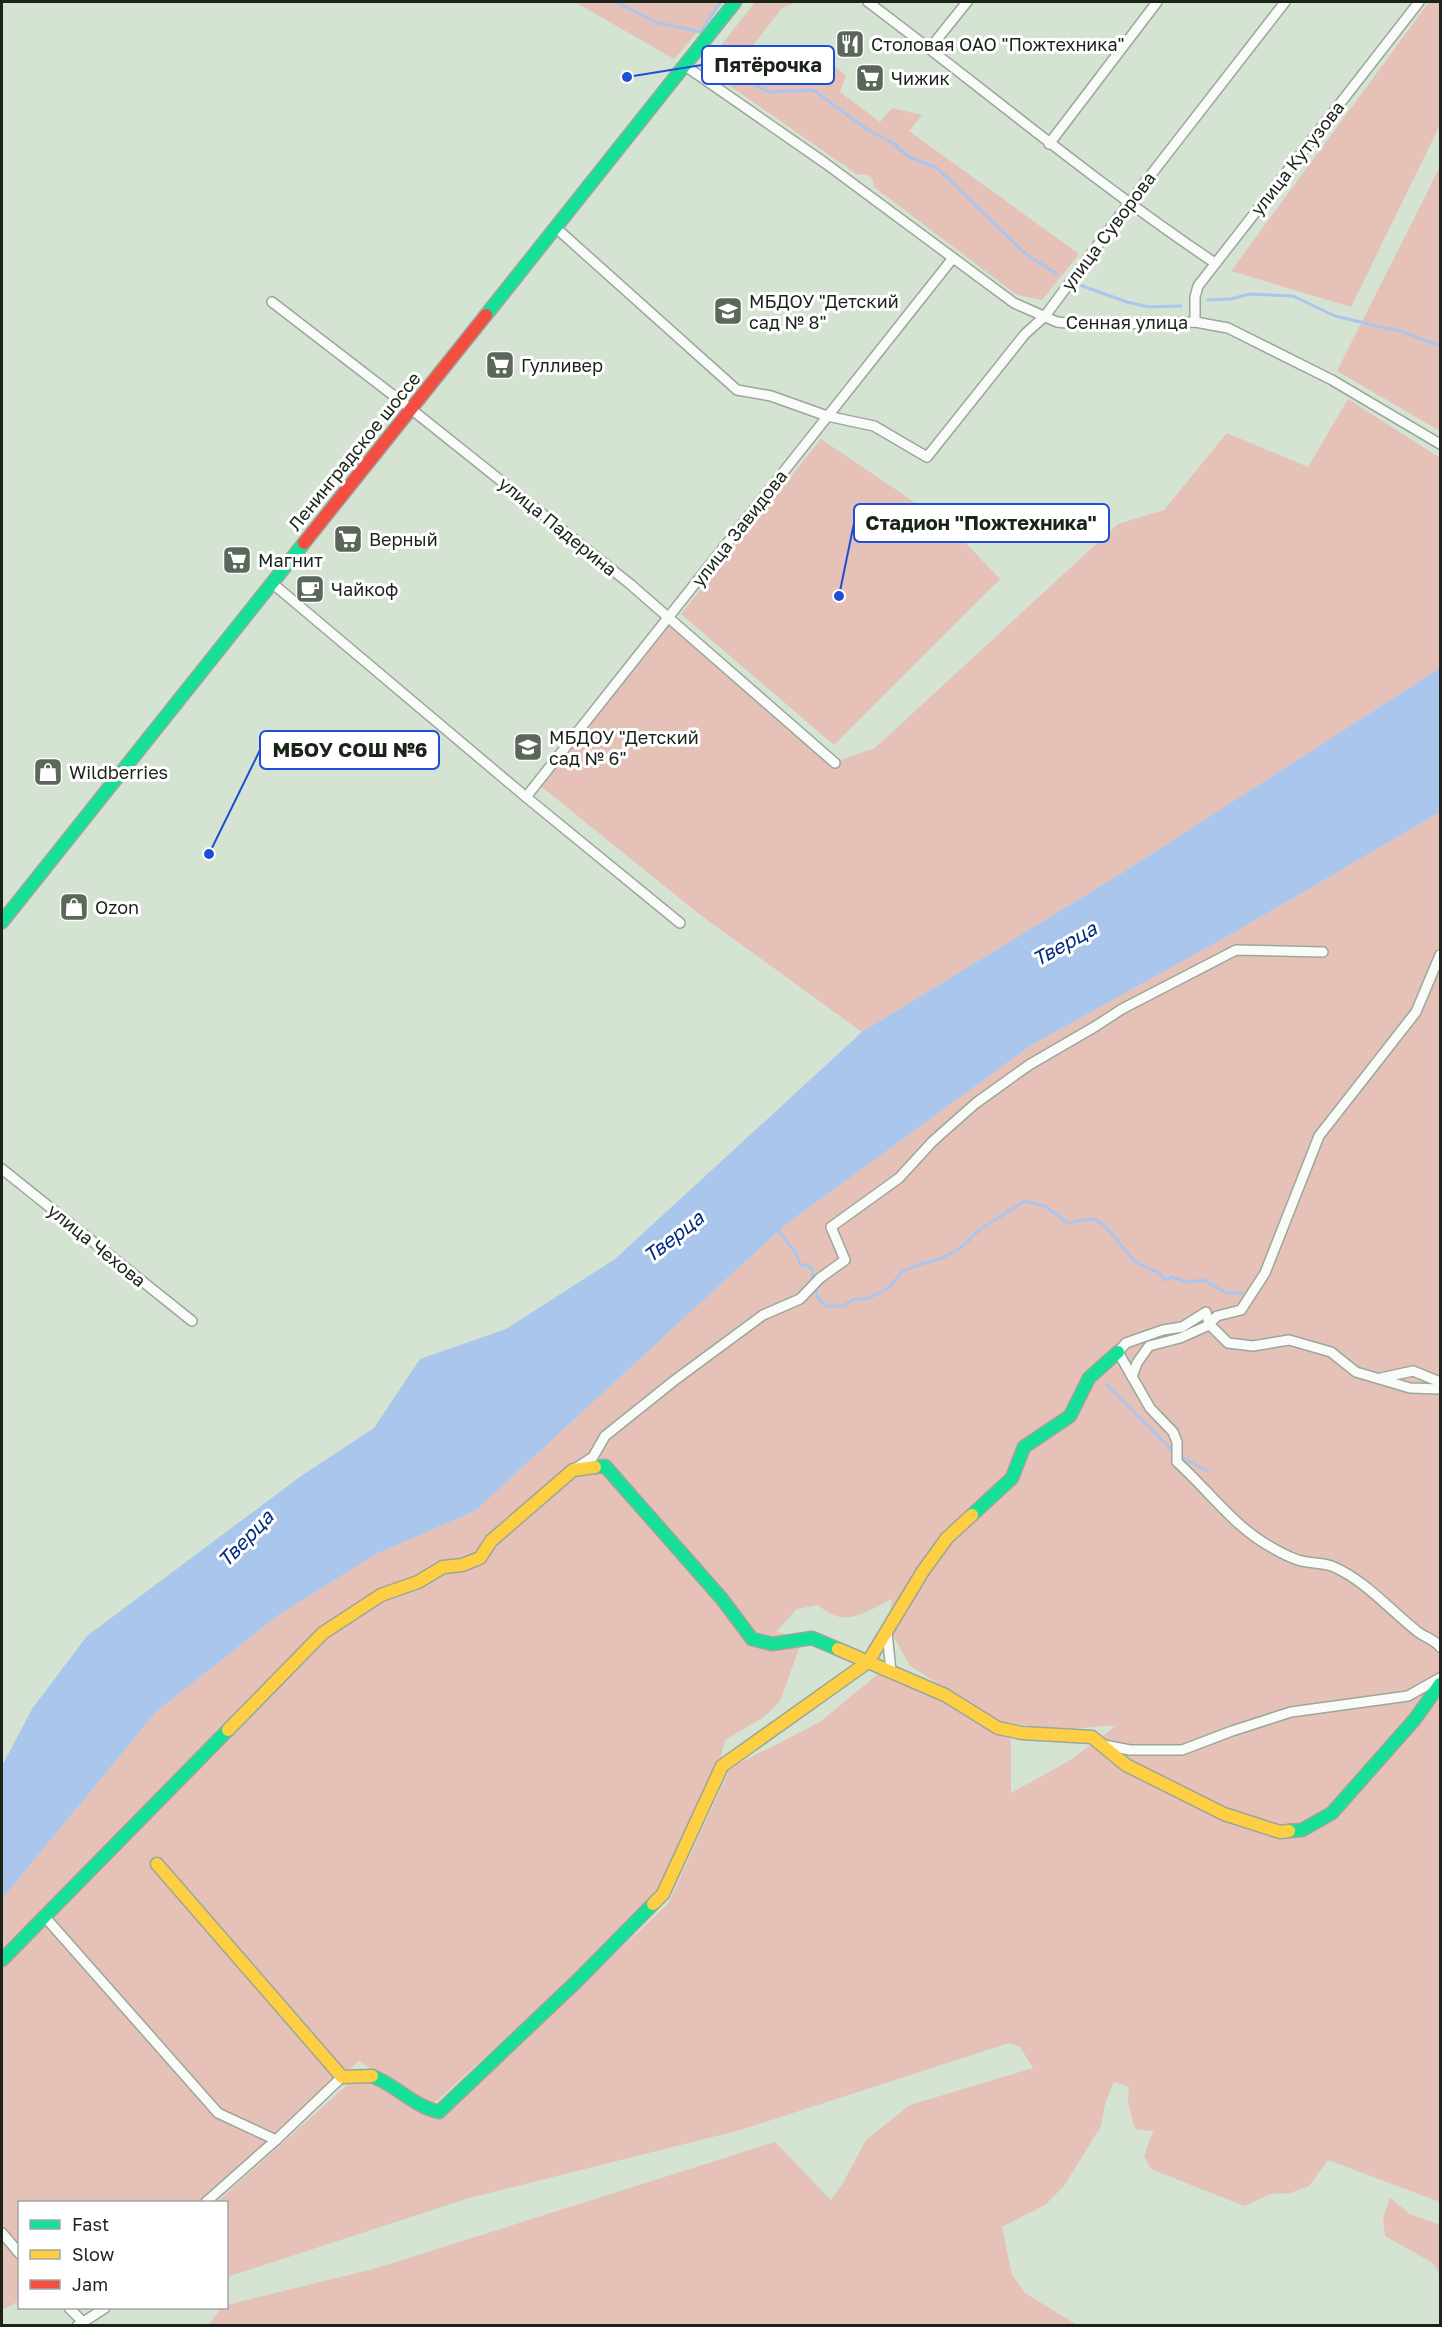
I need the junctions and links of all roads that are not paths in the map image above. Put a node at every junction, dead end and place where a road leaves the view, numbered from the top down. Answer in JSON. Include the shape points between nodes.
{"nodes":[{"id":1,"x":735,"y":2,"type":"edge"},
{"id":2,"x":868,"y":2,"type":"edge"},
{"id":3,"x":967,"y":2,"type":"edge"},
{"id":4,"x":1157,"y":2,"type":"edge"},
{"id":5,"x":1285,"y":2,"type":"edge"},
{"id":6,"x":1419,"y":2,"type":"edge"},
{"id":7,"x":930,"y":48,"type":"junction"},
{"id":8,"x":684,"y":65,"type":"junction"},
{"id":9,"x":1049,"y":144,"type":"junction"},
{"id":10,"x":1129,"y":203,"type":"junction"},
{"id":11,"x":555,"y":227,"type":"junction"},
{"id":12,"x":953,"y":258,"type":"junction"},
{"id":13,"x":1215,"y":262,"type":"junction"},
{"id":14,"x":272,"y":302,"type":"dead end"},
{"id":15,"x":1045,"y":316,"type":"junction"},
{"id":16,"x":1195,"y":322,"type":"junction"},
{"id":17,"x":411,"y":409,"type":"junction"},
{"id":18,"x":827,"y":417,"type":"junction"},
{"id":19,"x":1440,"y":444,"type":"edge"},
{"id":20,"x":272,"y":583,"type":"junction"},
{"id":21,"x":669,"y":617,"type":"junction"},
{"id":22,"x":835,"y":762,"type":"dead end"},
{"id":23,"x":526,"y":797,"type":"junction"},
{"id":24,"x":2,"y":922,"type":"edge"},
{"id":25,"x":680,"y":923,"type":"dead end"},
{"id":26,"x":1323,"y":952,"type":"dead end"},
{"id":27,"x":1440,"y":955,"type":"edge"},
{"id":28,"x":2,"y":1169,"type":"edge"},
{"id":29,"x":192,"y":1321,"type":"dead end"},
{"id":30,"x":1209,"y":1324,"type":"junction"},
{"id":31,"x":1118,"y":1352,"type":"junction"},
{"id":32,"x":1132,"y":1377,"type":"junction"},
{"id":33,"x":1381,"y":1378,"type":"junction"},
{"id":34,"x":1440,"y":1383,"type":"edge"},
{"id":35,"x":1440,"y":1389,"type":"edge"},
{"id":36,"x":573,"y":1470,"type":"junction"},
{"id":37,"x":887,"y":1633,"type":"junction"},
{"id":38,"x":1440,"y":1647,"type":"edge"},
{"id":39,"x":868,"y":1662,"type":"junction"},
{"id":40,"x":891,"y":1671,"type":"junction"},
{"id":41,"x":1440,"y":1678,"type":"edge"},
{"id":42,"x":1440,"y":1684,"type":"edge"},
{"id":43,"x":1104,"y":1745,"type":"junction"},
{"id":44,"x":157,"y":1864,"type":"dead end"},
{"id":45,"x":45,"y":1917,"type":"junction"},
{"id":46,"x":2,"y":1960,"type":"edge"},
{"id":47,"x":342,"y":2077,"type":"junction"},
{"id":48,"x":276,"y":2140,"type":"junction"},
{"id":49,"x":207,"y":2201,"type":"edge"},
{"id":50,"x":2,"y":2233,"type":"edge"},
{"id":51,"x":18,"y":2252,"type":"edge"},
{"id":52,"x":70,"y":2309,"type":"edge"},
{"id":53,"x":102,"y":2309,"type":"edge"},
{"id":54,"x":80,"y":2324,"type":"edge"}],
"edges":[{"from":1,"to":8,"type":"street","name":"Ленинградское шоссе"},
{"from":2,"to":7,"type":"street"},
{"from":3,"to":7,"type":"street"},
{"from":4,"to":9,"type":"street"},
{"from":5,"to":10,"type":"street","name":"улица Суворова"},
{"from":6,"to":13,"type":"street","name":"улица Кутузова"},
{"from":7,"to":9,"type":"street"},
{"from":8,"to":11,"type":"street","name":"Ленинградское шоссе"},
{"from":8,"to":12,"type":"street","name":"Сенная улица"},
{"from":9,"to":10,"type":"street"},
{"from":10,"to":13,"type":"street"},
{"from":10,"to":15,"type":"street","name":"улица Суворова"},
{"from":11,"to":17,"type":"street","name":"Ленинградское шоссе"},
{"from":11,"to":18,"type":"street","via":[[737,390],[771,396]]},
{"from":12,"to":15,"type":"street","name":"Сенная улица","via":[[1014,303]]},
{"from":12,"to":18,"type":"street","name":"улица Завидова"},
{"from":13,"to":16,"type":"street","name":"улица Кутузова","via":[[1198,286]]},
{"from":14,"to":17,"type":"street","name":"улица Падерина"},
{"from":15,"to":16,"type":"street","name":"Сенная улица","via":[[1057,322],[1086,325]]},
{"from":15,"to":18,"type":"street","name":"улица Суворова","via":[[1025,334],[927,457],[874,426]]},
{"from":16,"to":19,"type":"street","name":"Сенная улица","via":[[1242,333],[1332,380]]},
{"from":17,"to":20,"type":"street","name":"Ленинградское шоссе"},
{"from":17,"to":21,"type":"street","name":"улица Падерина"},
{"from":18,"to":21,"type":"street","name":"улица Завидова"},
{"from":20,"to":23,"type":"street"},
{"from":20,"to":24,"type":"street","name":"Ленинградское шоссе"},
{"from":21,"to":22,"type":"street","name":"улица Падерина"},
{"from":21,"to":23,"type":"street","name":"улица Завидова"},
{"from":23,"to":25,"type":"street"},
{"from":26,"to":36,"type":"street","via":[[1236,950],[1122,1009],[1029,1065],[950,1125],[899,1178],[831,1227],[845,1260],[800,1299],[763,1315],[675,1380],[605,1436],[593,1457]]},
{"from":27,"to":30,"type":"street","via":[[1416,1012],[1319,1136],[1265,1273],[1241,1310],[1217,1316]]},
{"from":28,"to":29,"type":"street","name":"улица Чехова"},
{"from":30,"to":31,"type":"street","via":[[1206,1312],[1182,1327],[1126,1343]]},
{"from":30,"to":32,"type":"street","via":[[1180,1338],[1149,1346]]},
{"from":30,"to":33,"type":"street","via":[[1228,1343],[1253,1346],[1289,1340],[1330,1352],[1356,1372]]},
{"from":31,"to":32,"type":"street"},
{"from":31,"to":37,"type":"street","via":[[1089,1378],[1070,1416],[1024,1447],[1012,1478],[947,1538]]},
{"from":32,"to":38,"type":"street","via":[[1150,1408],[1173,1432],[1177,1462],[1226,1513],[1259,1539],[1298,1560],[1332,1566],[1348,1574]]},
{"from":33,"to":34,"type":"street","via":[[1413,1371]]},
{"from":33,"to":35,"type":"street","via":[[1410,1388]]},
{"from":36,"to":39,"type":"street","via":[[605,1466],[752,1638],[772,1644],[812,1638]]},
{"from":36,"to":45,"type":"street","via":[[492,1541],[480,1558],[443,1567],[418,1582],[381,1595],[323,1633]]},
{"from":37,"to":39,"type":"street"},
{"from":37,"to":40,"type":"street"},
{"from":39,"to":40,"type":"street"},
{"from":39,"to":47,"type":"street","via":[[722,1766],[663,1894],[439,2112],[424,2108],[370,2076]]},
{"from":40,"to":43,"type":"street","via":[[945,1695],[998,1728],[1092,1737]]},
{"from":41,"to":43,"type":"street","via":[[1408,1696],[1291,1712],[1182,1750],[1130,1750]]},
{"from":42,"to":43,"type":"street","via":[[1415,1719],[1332,1813],[1302,1830],[1280,1832],[1224,1814],[1126,1765]]},
{"from":44,"to":47,"type":"street"},
{"from":45,"to":46,"type":"street"},
{"from":45,"to":48,"type":"street","via":[[218,2113]]},
{"from":47,"to":48,"type":"street"},
{"from":48,"to":49,"type":"street"},
{"from":50,"to":51,"type":"street"},
{"from":52,"to":54,"type":"street"},
{"from":53,"to":54,"type":"street"}]}
